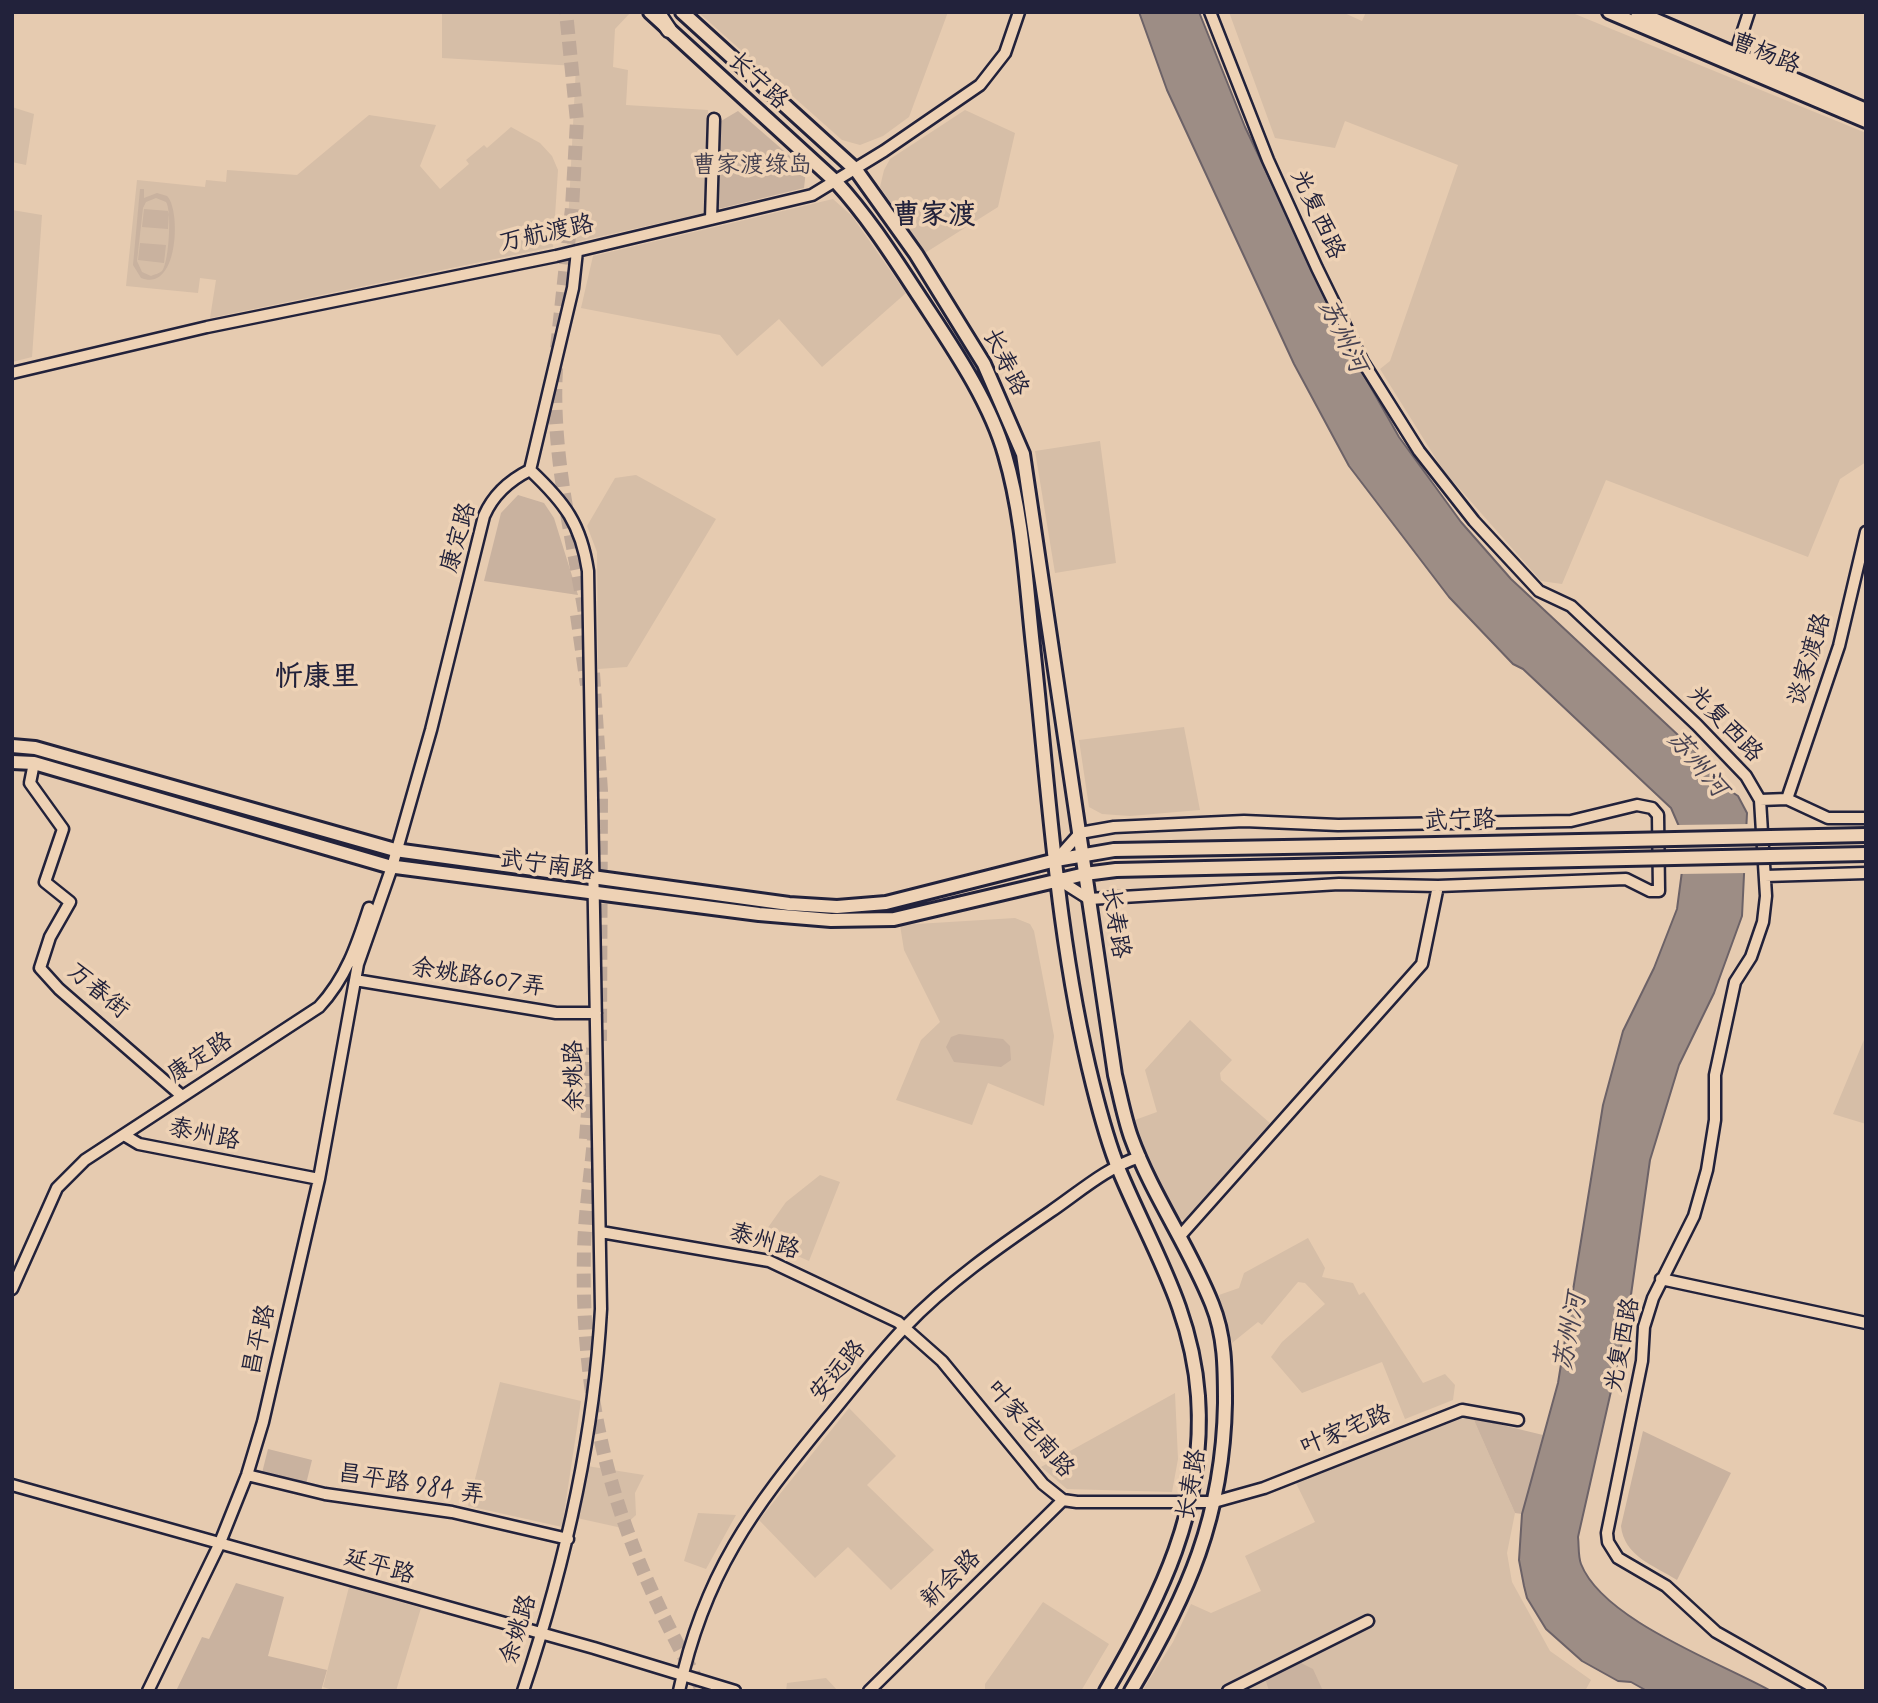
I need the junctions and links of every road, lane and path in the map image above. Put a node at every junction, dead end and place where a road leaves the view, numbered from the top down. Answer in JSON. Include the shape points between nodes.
{"nodes":[{"id":1,"x":650,"y":12,"type":"edge"},
{"id":2,"x":657,"y":12,"type":"edge"},
{"id":3,"x":682,"y":12,"type":"edge"},
{"id":4,"x":1019,"y":12,"type":"edge"},
{"id":5,"x":1210,"y":12,"type":"edge"},
{"id":6,"x":1609,"y":12,"type":"edge"},
{"id":7,"x":1637,"y":12,"type":"edge"},
{"id":8,"x":1749,"y":12,"type":"edge"},
{"id":9,"x":669,"y":30,"type":"junction"},
{"id":10,"x":1733,"y":60,"type":"junction"},
{"id":11,"x":1866,"y":110,"type":"edge"},
{"id":12,"x":714,"y":119,"type":"dead end"},
{"id":13,"x":1866,"y":121,"type":"edge"},
{"id":14,"x":856,"y":170,"type":"junction"},
{"id":15,"x":836,"y":182,"type":"junction"},
{"id":16,"x":711,"y":219,"type":"junction"},
{"id":17,"x":577,"y":251,"type":"junction"},
{"id":18,"x":12,"y":373,"type":"edge"},
{"id":19,"x":530,"y":470,"type":"junction"},
{"id":20,"x":1866,"y":532,"type":"edge"},
{"id":21,"x":12,"y":746,"type":"edge"},
{"id":22,"x":12,"y":762,"type":"edge"},
{"id":23,"x":34,"y":763,"type":"junction"},
{"id":24,"x":1787,"y":799,"type":"junction"},
{"id":25,"x":1760,"y":800,"type":"junction"},
{"id":26,"x":1866,"y":818,"type":"edge"},
{"id":27,"x":1080,"y":833,"type":"junction"},
{"id":28,"x":1866,"y":835,"type":"edge"},
{"id":29,"x":395,"y":850,"type":"junction"},
{"id":30,"x":1866,"y":854,"type":"edge"},
{"id":31,"x":1083,"y":855,"type":"junction"},
{"id":32,"x":1056,"y":860,"type":"junction"},
{"id":33,"x":390,"y":866,"type":"junction"},
{"id":34,"x":1866,"y":873,"type":"edge"},
{"id":35,"x":1085,"y":874,"type":"junction"},
{"id":36,"x":592,"y":876,"type":"junction"},
{"id":37,"x":1765,"y":876,"type":"junction"},
{"id":38,"x":1059,"y":880,"type":"junction"},
{"id":39,"x":1438,"y":886,"type":"junction"},
{"id":40,"x":593,"y":895,"type":"junction"},
{"id":41,"x":1089,"y":899,"type":"junction"},
{"id":42,"x":355,"y":980,"type":"junction"},
{"id":43,"x":596,"y":1013,"type":"junction"},
{"id":44,"x":182,"y":1096,"type":"junction"},
{"id":45,"x":124,"y":1135,"type":"junction"},
{"id":46,"x":1135,"y":1159,"type":"junction"},
{"id":47,"x":1118,"y":1166,"type":"junction"},
{"id":48,"x":318,"y":1179,"type":"junction"},
{"id":49,"x":601,"y":1232,"type":"junction"},
{"id":50,"x":1180,"y":1236,"type":"junction"},
{"id":51,"x":1661,"y":1279,"type":"junction"},
{"id":52,"x":12,"y":1289,"type":"edge"},
{"id":53,"x":1866,"y":1323,"type":"edge"},
{"id":54,"x":905,"y":1326,"type":"junction"},
{"id":55,"x":1518,"y":1420,"type":"dead end"},
{"id":56,"x":247,"y":1475,"type":"junction"},
{"id":57,"x":12,"y":1485,"type":"edge"},
{"id":58,"x":1063,"y":1500,"type":"junction"},
{"id":59,"x":1214,"y":1502,"type":"junction"},
{"id":60,"x":1191,"y":1504,"type":"junction"},
{"id":61,"x":568,"y":1539,"type":"junction"},
{"id":62,"x":219,"y":1545,"type":"junction"},
{"id":63,"x":1368,"y":1621,"type":"dead end"},
{"id":64,"x":542,"y":1635,"type":"junction"},
{"id":65,"x":682,"y":1674,"type":"junction"},
{"id":66,"x":148,"y":1691,"type":"edge"},
{"id":67,"x":523,"y":1691,"type":"edge"},
{"id":68,"x":679,"y":1691,"type":"edge"},
{"id":69,"x":735,"y":1691,"type":"edge"},
{"id":70,"x":869,"y":1691,"type":"edge"},
{"id":71,"x":1106,"y":1691,"type":"edge"},
{"id":72,"x":1131,"y":1691,"type":"edge"},
{"id":73,"x":1228,"y":1691,"type":"edge"},
{"id":74,"x":1820,"y":1691,"type":"edge"}],
"edges":[{"from":1,"to":9,"type":"main road","name":"长宁路"},
{"from":2,"to":9,"type":"highway"},
{"from":3,"to":14,"type":"main road","name":"长宁路"},
{"from":4,"to":14,"type":"street","name":"万航渡路","via":[[1005,53],[980,85]]},
{"from":5,"to":25,"type":"street","name":"光复西路","via":[[1268,160],[1340,315],[1367,369],[1425,459],[1539,591],[1571,606],[1688,715],[1746,776]]},
{"from":6,"to":10,"type":"main road","name":"曹杨路"},
{"from":7,"to":10,"type":"main road","name":"曹杨路"},
{"from":8,"to":10,"type":"street"},
{"from":9,"to":15,"type":"main road","name":"长宁路"},
{"from":10,"to":11,"type":"main road","name":"曹杨路"},
{"from":10,"to":13,"type":"main road","name":"曹杨路"},
{"from":12,"to":16,"type":"street"},
{"from":14,"to":15,"type":"street","name":"万航渡路"},
{"from":14,"to":27,"type":"main road","name":"长寿路","via":[[916,254],[984,363],[1023,454]]},
{"from":15,"to":16,"type":"street","name":"万航渡路","via":[[812,195]]},
{"from":15,"to":32,"type":"main road","name":"长寿路","via":[[863,212],[965,367],[1005,453],[1022,549]]},
{"from":16,"to":17,"type":"street","name":"万航渡路"},
{"from":17,"to":18,"type":"street","name":"万航渡路","via":[[219,324]]},
{"from":17,"to":19,"type":"street","via":[[573,288]]},
{"from":19,"to":29,"type":"street","name":"康定路","via":[[497,494],[484,516],[432,730]]},
{"from":19,"to":36,"type":"street","name":"余姚路","via":[[561,500],[584,545]]},
{"from":20,"to":24,"type":"street","name":"谈家渡路","via":[[1839,646]]},
{"from":21,"to":29,"type":"main road","name":"武宁南路","via":[[35,748]]},
{"from":22,"to":23,"type":"main road","name":"武宁南路"},
{"from":23,"to":33,"type":"main road","name":"武宁南路"},
{"from":23,"to":44,"type":"street","name":"万春街","via":[[30,783],[63,832],[45,882],[70,902],[50,936],[40,968]]},
{"from":24,"to":25,"type":"street"},
{"from":24,"to":26,"type":"street","via":[[1824,818]]},
{"from":25,"to":37,"type":"street","name":"光复西路"},
{"from":27,"to":31,"type":"main road","name":"长寿路"},
{"from":27,"to":32,"type":"street"},
{"from":27,"to":39,"type":"street","via":[[1114,827],[1244,821],[1338,825],[1571,821],[1637,805],[1652,807],[1658,815],[1659,891],[1626,879]]},
{"from":28,"to":31,"type":"main road","name":"武宁路","bridge":true,"via":[[1114,850]]},
{"from":29,"to":33,"type":"street","name":"康定路"},
{"from":29,"to":36,"type":"main road","name":"武宁南路"},
{"from":30,"to":35,"type":"main road","name":"武宁路","bridge":true},
{"from":31,"to":32,"type":"main road","name":"武宁路"},
{"from":31,"to":35,"type":"main road","name":"长寿路"},
{"from":32,"to":36,"type":"main road","name":"武宁南路","via":[[886,903],[837,907]]},
{"from":32,"to":38,"type":"main road","name":"长寿路"},
{"from":33,"to":40,"type":"main road","name":"武宁南路"},
{"from":33,"to":42,"type":"street","name":"康定路"},
{"from":33,"to":44,"type":"street","name":"康定路","via":[[376,888],[353,956],[329,997],[305,1018]]},
{"from":34,"to":37,"type":"street"},
{"from":35,"to":38,"type":"main road","name":"武宁南路"},
{"from":35,"to":41,"type":"main road","name":"长寿路"},
{"from":36,"to":40,"type":"street","name":"余姚路"},
{"from":37,"to":51,"type":"street","name":"光复西路","via":[[1763,922],[1751,957],[1735,982],[1723,1032],[1707,1170],[1694,1216]]},
{"from":38,"to":40,"type":"main road","name":"武宁南路","via":[[894,919],[831,920]]},
{"from":38,"to":41,"type":"street"},
{"from":38,"to":47,"type":"main road","name":"长寿路","via":[[1073,986],[1093,1084]]},
{"from":39,"to":41,"type":"street","via":[[1339,884]]},
{"from":39,"to":50,"type":"street","via":[[1422,964]]},
{"from":40,"to":43,"type":"street","name":"余姚路"},
{"from":41,"to":46,"type":"main road","name":"长寿路","via":[[1115,1075]]},
{"from":42,"to":43,"type":"street","name":"余姚路607弄","via":[[556,1013]]},
{"from":42,"to":48,"type":"street","name":"昌平路"},
{"from":43,"to":49,"type":"street","name":"余姚路"},
{"from":44,"to":45,"type":"street","name":"康定路"},
{"from":45,"to":48,"type":"street","name":"泰州路","via":[[139,1144]]},
{"from":45,"to":52,"type":"street","name":"康定路","via":[[85,1160],[57,1188]]},
{"from":46,"to":47,"type":"street","name":"安远路"},
{"from":46,"to":50,"type":"main road","name":"长寿路"},
{"from":47,"to":54,"type":"street","name":"安远路","via":[[1008,1240]]},
{"from":47,"to":60,"type":"main road","name":"长寿路","via":[[1169,1274],[1191,1343],[1199,1398]]},
{"from":48,"to":56,"type":"street","name":"昌平路","via":[[275,1376]]},
{"from":49,"to":54,"type":"street","name":"泰州路","via":[[769,1261]]},
{"from":49,"to":61,"type":"street","name":"余姚路","via":[[600,1338]]},
{"from":50,"to":59,"type":"main road","name":"长寿路","via":[[1212,1304],[1225,1353],[1222,1457]]},
{"from":51,"to":53,"type":"street"},
{"from":51,"to":74,"type":"street","name":"光复西路","via":[[1644,1327],[1642,1361],[1608,1542],[1618,1558],[1666,1586],[1716,1632]]},
{"from":54,"to":58,"type":"street","name":"叶家宅南路","via":[[942,1362],[1043,1484]]},
{"from":54,"to":65,"type":"street","name":"安远路","via":[[751,1515],[722,1562]]},
{"from":55,"to":59,"type":"street","name":"叶家宅路","via":[[1462,1410],[1264,1488]]},
{"from":56,"to":61,"type":"street","name":"昌平路 984 弄","via":[[325,1494],[452,1512]]},
{"from":56,"to":62,"type":"street","name":"昌平路"},
{"from":57,"to":62,"type":"street","name":"延平路"},
{"from":58,"to":60,"type":"street","name":"叶家宅南路"},
{"from":58,"to":70,"type":"street","name":"新会路"},
{"from":59,"to":60,"type":"street","name":"叶家宅路"},
{"from":59,"to":72,"type":"main road","name":"长寿路","via":[[1190,1581]]},
{"from":60,"to":71,"type":"main road","name":"长寿路","via":[[1161,1590]]},
{"from":61,"to":64,"type":"street","name":"余姚路"},
{"from":62,"to":64,"type":"street","name":"延平路"},
{"from":62,"to":66,"type":"street","name":"昌平路"},
{"from":63,"to":73,"type":"street"},
{"from":64,"to":65,"type":"street","name":"延平路"},
{"from":64,"to":67,"type":"street","name":"余姚路"},
{"from":65,"to":68,"type":"street","name":"安远路"},
{"from":65,"to":69,"type":"street","name":"延平路"}]}
